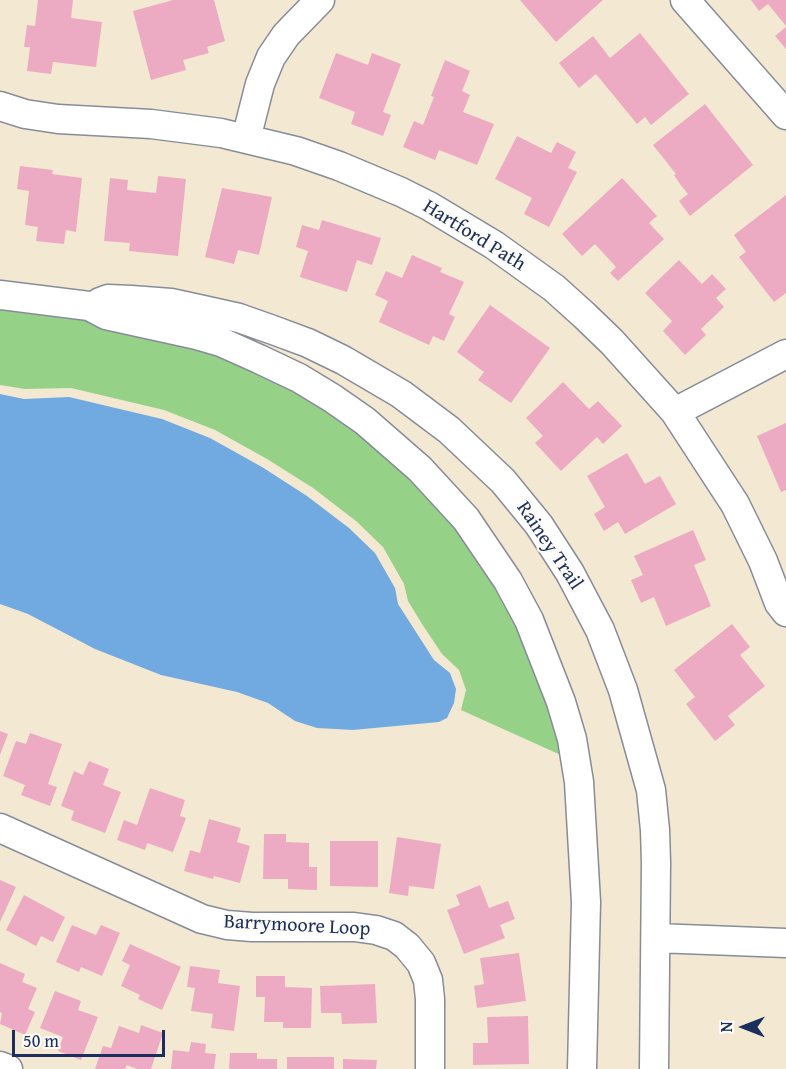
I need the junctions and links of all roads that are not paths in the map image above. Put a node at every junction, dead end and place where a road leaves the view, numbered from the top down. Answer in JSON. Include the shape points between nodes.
{"nodes":[{"id":1,"x":320,"y":0,"type":"edge"},
{"id":2,"x":685,"y":0,"type":"edge"},
{"id":3,"x":0,"y":106,"type":"edge"},
{"id":4,"x":786,"y":115,"type":"edge"},
{"id":5,"x":246,"y":139,"type":"junction"},
{"id":6,"x":0,"y":295,"type":"edge"},
{"id":7,"x":89,"y":306,"type":"junction"},
{"id":8,"x":786,"y":354,"type":"edge"},
{"id":9,"x":675,"y":412,"type":"junction"},
{"id":10,"x":786,"y":612,"type":"edge"},
{"id":11,"x":0,"y":828,"type":"edge"},
{"id":12,"x":656,"y":938,"type":"junction"},
{"id":13,"x":786,"y":943,"type":"edge"},
{"id":14,"x":0,"y":1066,"type":"edge"},
{"id":15,"x":8,"y":1069,"type":"edge"},
{"id":16,"x":430,"y":1069,"type":"edge"},
{"id":17,"x":582,"y":1069,"type":"edge"},
{"id":18,"x":654,"y":1069,"type":"edge"}],
"edges":[{"from":1,"to":5,"type":"street","via":[[271,57]]},
{"from":2,"to":4,"type":"street"},
{"from":3,"to":5,"type":"street","name":"Hartford Path","via":[[58,119],[151,124]]},
{"from":5,"to":9,"type":"street","name":"Hartford Path","via":[[296,151],[380,183],[429,206],[494,245],[584,315]]},
{"from":6,"to":7,"type":"street","name":"Rainey Trail"},
{"from":7,"to":12,"type":"street","name":"Rainey Trail","via":[[108,300],[171,303],[239,318],[308,343],[374,377],[424,410],[503,481],[539,525],[570,573],[600,630],[624,690],[651,790]]},
{"from":7,"to":17,"type":"street","name":"Rainey Trail","via":[[106,315],[221,342],[332,398],[420,469],[466,519],[508,581],[529,620],[561,702],[579,782],[586,902]]},
{"from":8,"to":9,"type":"street"},
{"from":9,"to":10,"type":"street","name":"Hartford Path","via":[[735,504]]},
{"from":11,"to":16,"type":"street","name":"Barrymoore Loop","via":[[202,919],[252,927],[354,927],[394,936],[421,963],[428,980]]},
{"from":12,"to":13,"type":"street"},
{"from":12,"to":18,"type":"street","name":"Rainey Trail"},
{"from":14,"to":15,"type":"street"}]}
